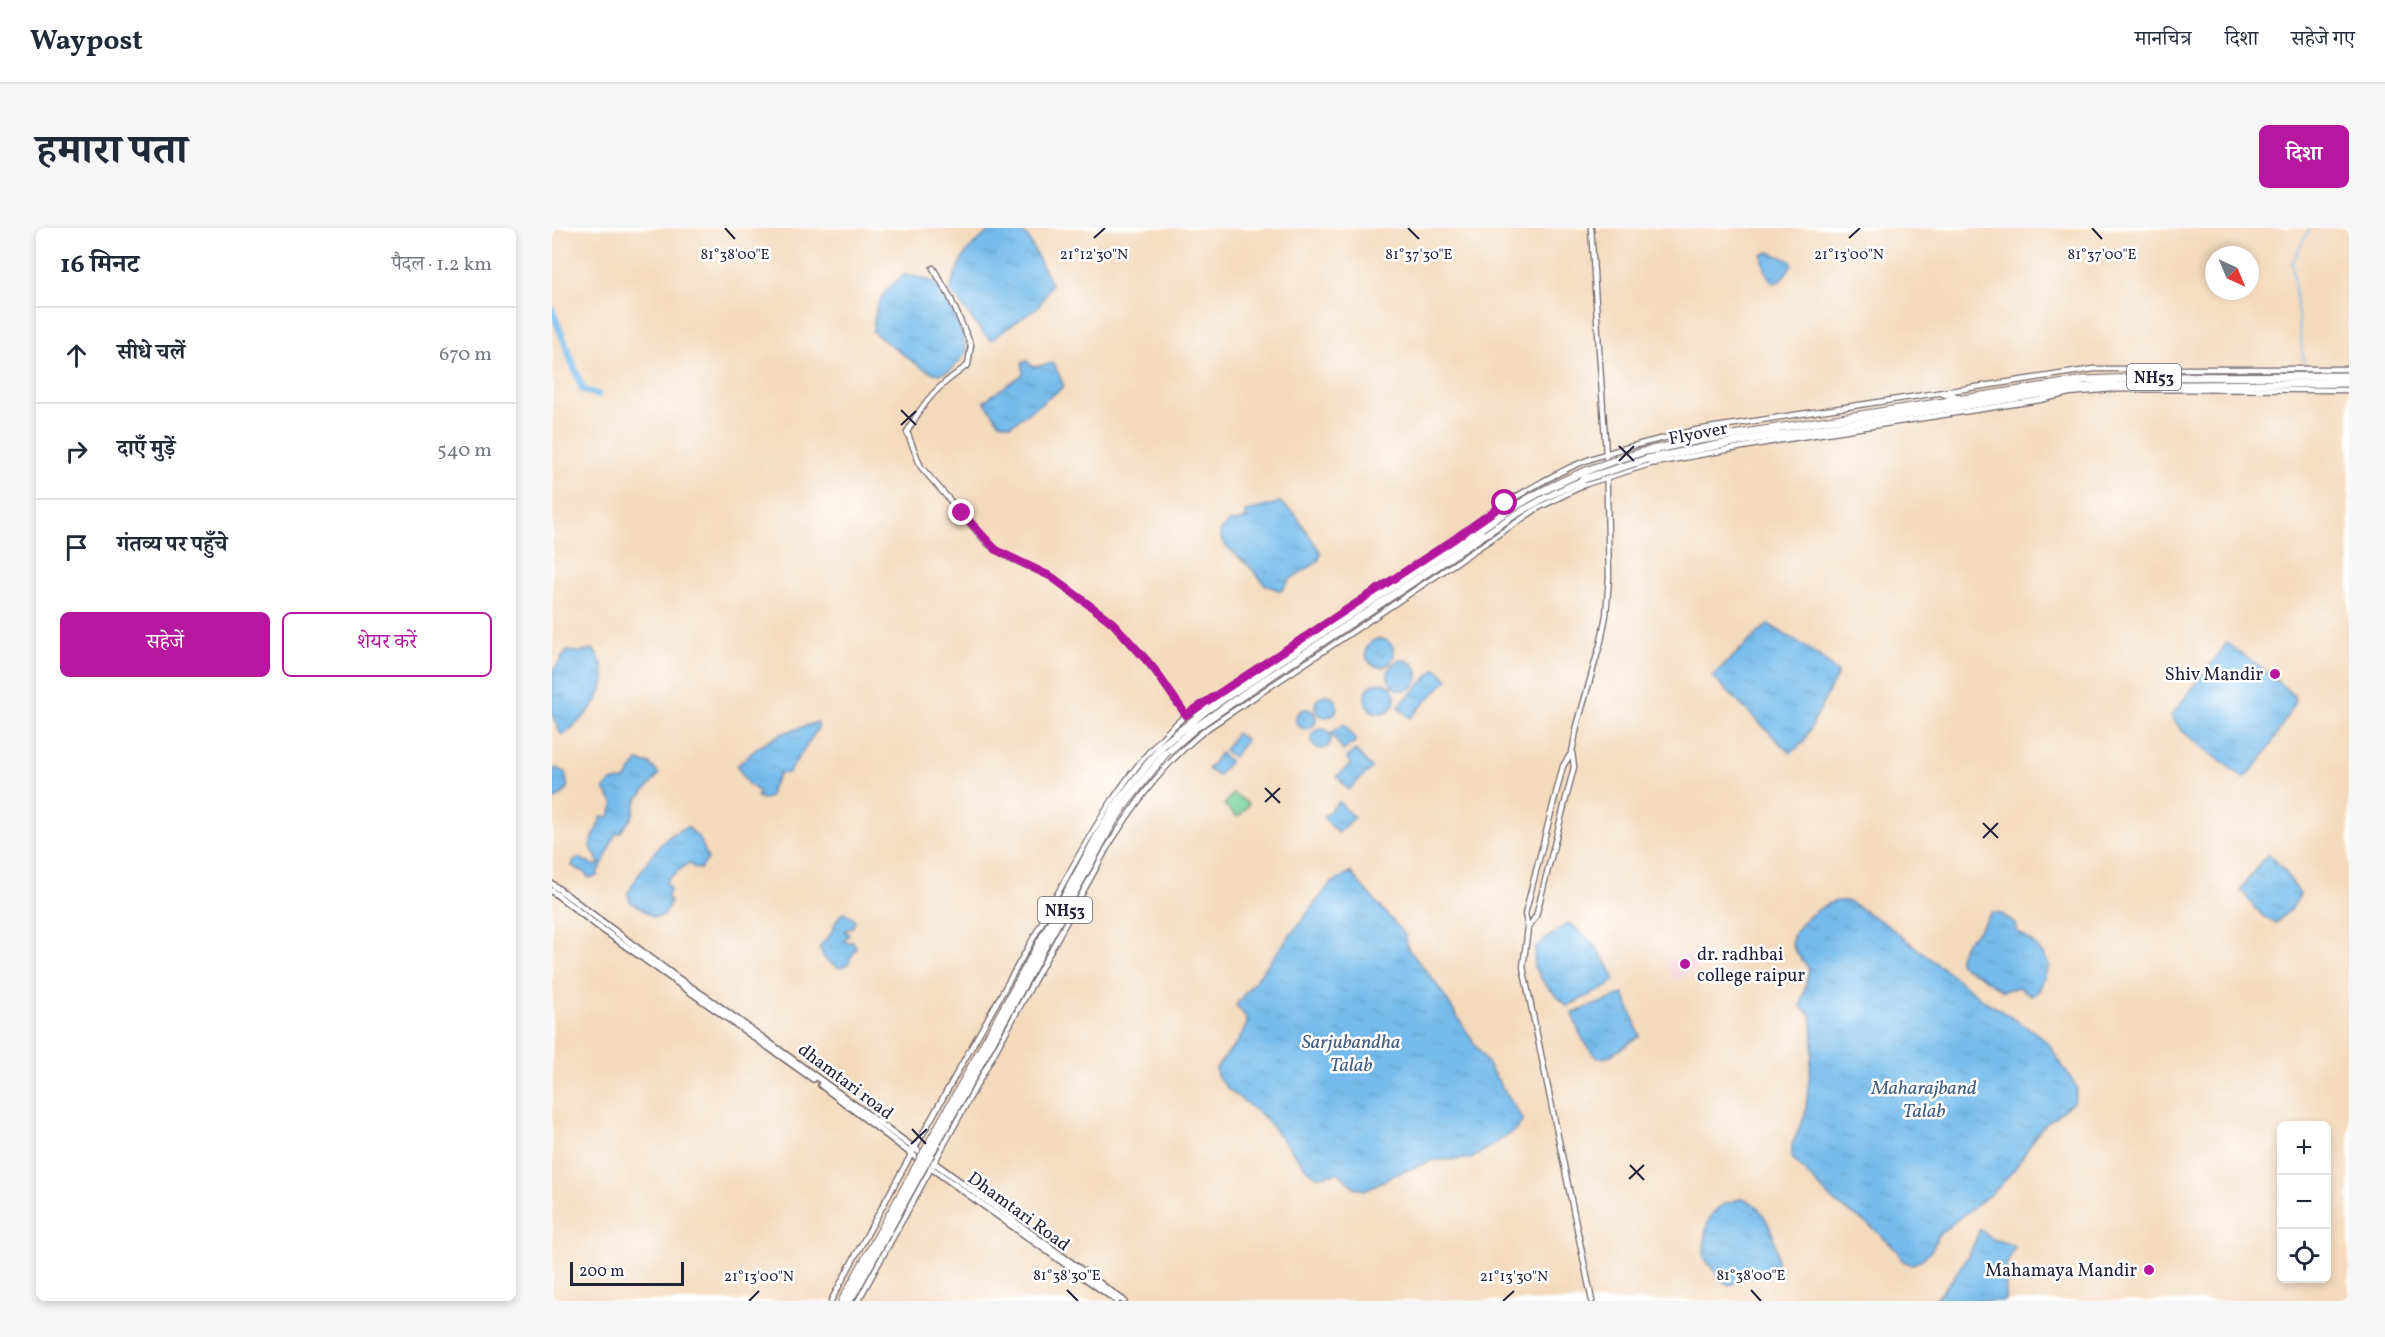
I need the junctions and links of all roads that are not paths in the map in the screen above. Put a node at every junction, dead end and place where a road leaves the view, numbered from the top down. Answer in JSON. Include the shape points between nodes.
{"nodes":[{"id":1,"x":1591,"y":228,"type":"edge"},
{"id":2,"x":933,"y":268,"type":"dead end"},
{"id":3,"x":2349,"y":369,"type":"edge"},
{"id":4,"x":2349,"y":375,"type":"edge"},
{"id":5,"x":2349,"y":383,"type":"edge"},
{"id":6,"x":2349,"y":390,"type":"edge"},
{"id":7,"x":1944,"y":393,"type":"junction"},
{"id":8,"x":1960,"y":399,"type":"junction"},
{"id":9,"x":1974,"y":404,"type":"junction"},
{"id":10,"x":1909,"y":410,"type":"junction"},
{"id":11,"x":1966,"y":410,"type":"junction"},
{"id":12,"x":1606,"y":454,"type":"junction"},
{"id":13,"x":1606,"y":477,"type":"junction"},
{"id":14,"x":1483,"y":531,"type":"junction"},
{"id":15,"x":1454,"y":542,"type":"junction"},
{"id":16,"x":1452,"y":561,"type":"junction"},
{"id":17,"x":1186,"y":715,"type":"junction"},
{"id":18,"x":1572,"y":752,"type":"junction"},
{"id":19,"x":1088,"y":846,"type":"junction"},
{"id":20,"x":1104,"y":847,"type":"junction"},
{"id":21,"x":552,"y":884,"type":"edge"},
{"id":22,"x":552,"y":891,"type":"edge"},
{"id":23,"x":1525,"y":914,"type":"junction"},
{"id":24,"x":1536,"y":916,"type":"junction"},
{"id":25,"x":1528,"y":928,"type":"junction"},
{"id":26,"x":1035,"y":958,"type":"junction"},
{"id":27,"x":914,"y":1153,"type":"junction"},
{"id":28,"x":932,"y":1166,"type":"junction"},
{"id":29,"x":854,"y":1287,"type":"junction"},
{"id":30,"x":831,"y":1301,"type":"edge"},
{"id":31,"x":842,"y":1301,"type":"edge"},
{"id":32,"x":849,"y":1301,"type":"edge"},
{"id":33,"x":858,"y":1301,"type":"edge"},
{"id":34,"x":1117,"y":1301,"type":"edge"},
{"id":35,"x":1124,"y":1301,"type":"edge"},
{"id":36,"x":1592,"y":1301,"type":"edge"}],
"edges":[{"from":1,"to":12,"type":"street"},
{"from":2,"to":17,"type":"street","via":[[971,345],[968,365],[938,387],[907,432],[921,467],[996,550],[1052,577],[1113,623],[1155,670]]},
{"from":3,"to":7,"type":"street","via":[[2094,369]]},
{"from":4,"to":8,"type":"highway","number":"NH53","via":[[2106,378]]},
{"from":5,"to":9,"type":"highway","number":"NH53","via":[[2105,386]]},
{"from":6,"to":11,"type":"street","via":[[2112,389]]},
{"from":7,"to":8,"type":"highway"},
{"from":7,"to":12,"type":"street","via":[[1696,430]]},
{"from":8,"to":10,"type":"highway","name":"Flyover","number":"NH53"},
{"from":9,"to":10,"type":"highway","name":"Flyover","number":"NH53"},
{"from":9,"to":11,"type":"highway"},
{"from":10,"to":14,"type":"highway","name":"Flyover","number":"NH53","bridge":true,"via":[[1646,451],[1570,477]]},
{"from":11,"to":13,"type":"street","via":[[1681,458]]},
{"from":12,"to":13,"type":"street"},
{"from":12,"to":15,"type":"street","via":[[1545,481],[1487,514]]},
{"from":13,"to":16,"type":"street","via":[[1538,508]]},
{"from":13,"to":18,"type":"street","via":[[1606,615]]},
{"from":14,"to":15,"type":"highway","name":"Flyover","number":"NH53"},
{"from":14,"to":16,"type":"highway","name":"Flyover","number":"NH53"},
{"from":15,"to":17,"type":"street"},
{"from":15,"to":19,"type":"highway","number":"NH53","via":[[1186,725],[1146,764]]},
{"from":16,"to":20,"type":"highway","number":"NH53","via":[[1195,728],[1146,777],[1127,802]]},
{"from":17,"to":19,"type":"street","via":[[1141,760]]},
{"from":18,"to":23,"type":"street","via":[[1563,766]]},
{"from":18,"to":24,"type":"street","via":[[1574,767]]},
{"from":19,"to":26,"type":"highway","number":"NH53"},
{"from":19,"to":27,"type":"street"},
{"from":20,"to":26,"type":"highway","number":"NH53"},
{"from":20,"to":28,"type":"street"},
{"from":21,"to":27,"type":"main road","name":"dhamtari road"},
{"from":22,"to":27,"type":"main road"},
{"from":23,"to":24,"type":"street"},
{"from":23,"to":25,"type":"street"},
{"from":24,"to":25,"type":"street"},
{"from":25,"to":36,"type":"street","via":[[1523,953],[1525,977]]},
{"from":26,"to":29,"type":"highway","number":"NH53","bridge":true},
{"from":27,"to":28,"type":"main road"},
{"from":27,"to":30,"type":"street"},
{"from":28,"to":33,"type":"street"},
{"from":28,"to":34,"type":"main road","name":"Dhamtari Road"},
{"from":28,"to":35,"type":"main road","name":"dhamtari road"},
{"from":29,"to":31,"type":"highway","number":"NH53"},
{"from":29,"to":32,"type":"highway","number":"NH53"}]}
